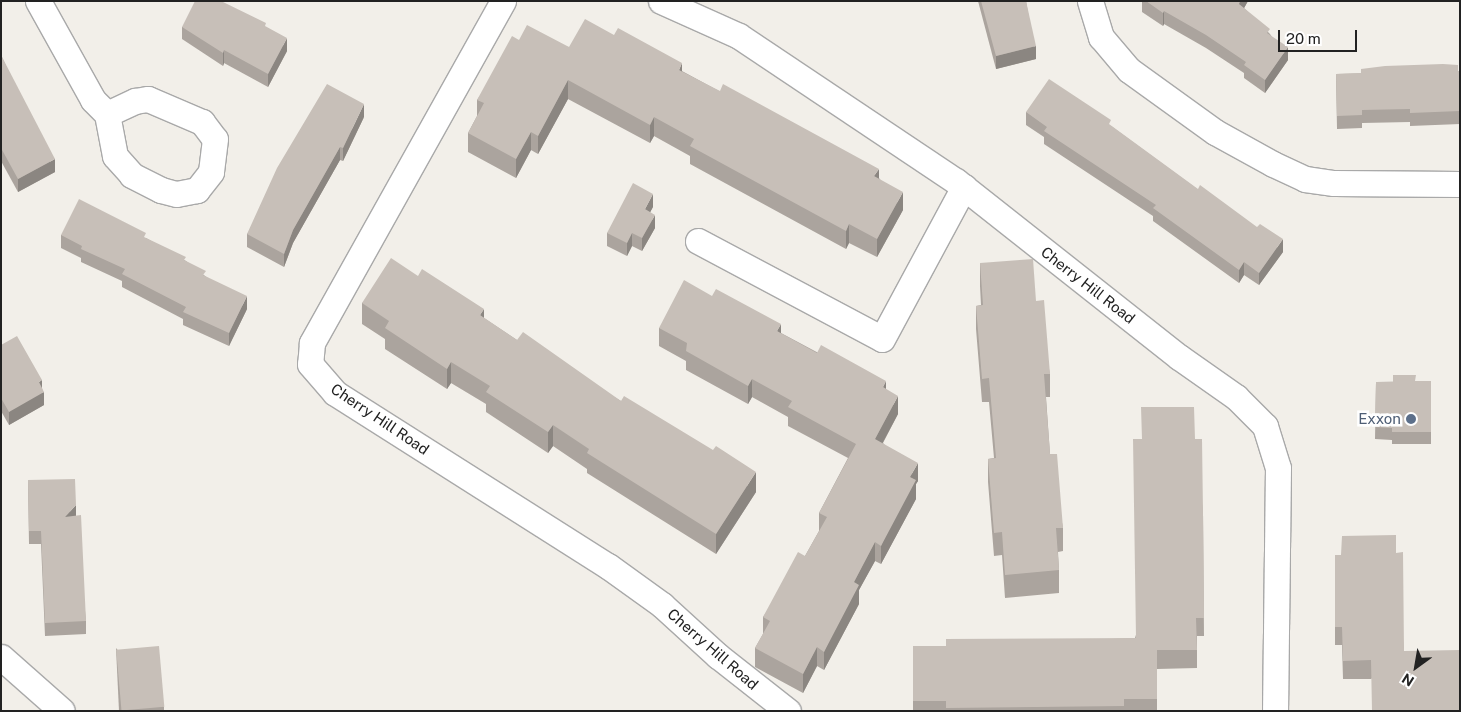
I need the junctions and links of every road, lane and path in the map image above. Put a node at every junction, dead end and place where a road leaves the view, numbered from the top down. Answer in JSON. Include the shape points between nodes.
{"nodes":[{"id":1,"x":38,"y":1,"type":"edge"},
{"id":2,"x":502,"y":1,"type":"edge"},
{"id":3,"x":661,"y":1,"type":"edge"},
{"id":4,"x":1090,"y":1,"type":"edge"},
{"id":5,"x":107,"y":114,"type":"junction"},
{"id":6,"x":1460,"y":184,"type":"edge"},
{"id":7,"x":964,"y":188,"type":"junction"},
{"id":8,"x":698,"y":241,"type":"dead end"},
{"id":9,"x":1,"y":658,"type":"edge"},
{"id":10,"x":62,"y":711,"type":"edge"},
{"id":11,"x":788,"y":711,"type":"edge"},
{"id":12,"x":1275,"y":711,"type":"edge"}],
"edges":[{"from":1,"to":5,"type":"street","via":[[93,100]]},
{"from":2,"to":11,"type":"street","name":"Cherry Hill Road","via":[[316,334],[310,364],[335,392],[608,566],[662,605],[718,656]]},
{"from":3,"to":7,"type":"street","name":"Cherry Hill Road","via":[[739,36]]},
{"from":4,"to":6,"type":"street","via":[[1101,37],[1130,70],[1215,132],[1273,164],[1305,179],[1334,183]]},
{"from":5,"to":5,"type":"street","via":[[115,156],[132,175],[176,194],[197,190],[206,182],[211,172],[215,138],[202,122],[148,99],[134,101]]},
{"from":7,"to":8,"type":"street","via":[[882,339]]},
{"from":7,"to":12,"type":"street","name":"Cherry Hill Road","via":[[1179,357],[1236,397],[1265,426],[1278,468]]},
{"from":9,"to":10,"type":"street"}]}
